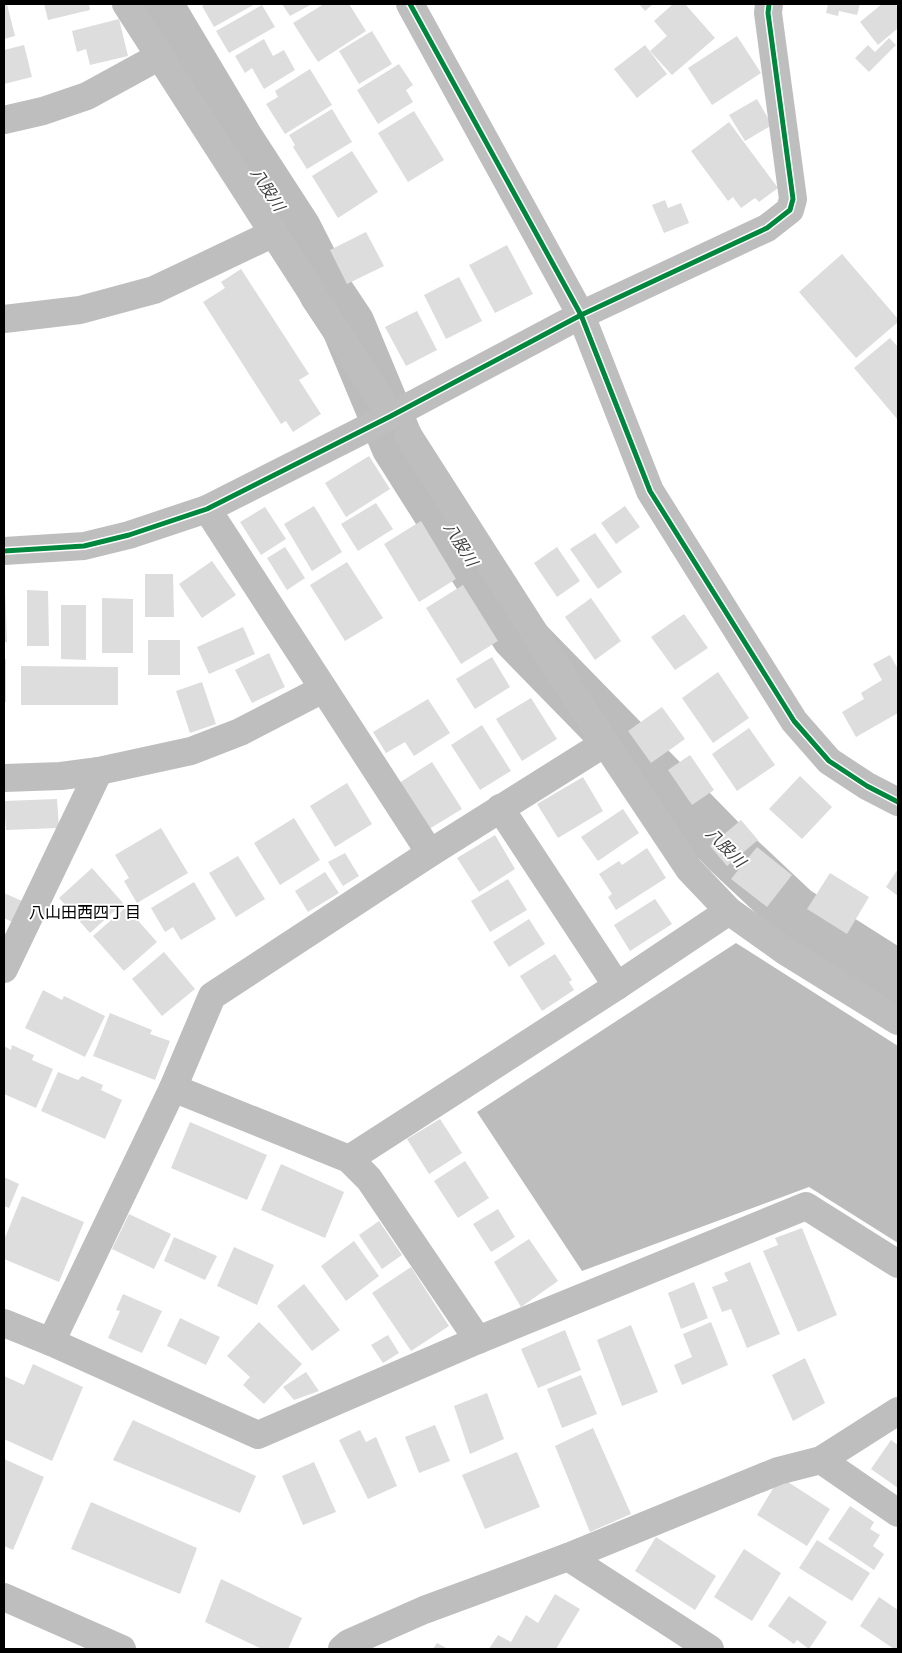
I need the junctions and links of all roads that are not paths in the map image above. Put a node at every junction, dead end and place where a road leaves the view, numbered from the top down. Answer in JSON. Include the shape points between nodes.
{"nodes":[{"id":1,"x":126,"y":4,"type":"edge"},
{"id":2,"x":410,"y":4,"type":"edge"},
{"id":3,"x":769,"y":4,"type":"edge"},
{"id":4,"x":160,"y":56,"type":"junction"},
{"id":5,"x":4,"y":120,"type":"edge"},
{"id":6,"x":274,"y":233,"type":"junction"},
{"id":7,"x":581,"y":315,"type":"junction"},
{"id":8,"x":4,"y":319,"type":"edge"},
{"id":9,"x":400,"y":426,"type":"junction"},
{"id":10,"x":207,"y":509,"type":"junction"},
{"id":11,"x":4,"y":551,"type":"edge"},
{"id":12,"x":323,"y":689,"type":"junction"},
{"id":13,"x":604,"y":743,"type":"junction"},
{"id":14,"x":98,"y":771,"type":"junction"},
{"id":15,"x":4,"y":778,"type":"edge"},
{"id":16,"x":898,"y":802,"type":"edge"},
{"id":17,"x":500,"y":808,"type":"junction"},
{"id":18,"x":430,"y":853,"type":"junction"},
{"id":19,"x":729,"y":911,"type":"junction"},
{"id":20,"x":4,"y":969,"type":"edge"},
{"id":21,"x":617,"y":986,"type":"junction"},
{"id":22,"x":898,"y":1021,"type":"edge"},
{"id":23,"x":173,"y":1088,"type":"junction"},
{"id":24,"x":349,"y":1159,"type":"junction"},
{"id":25,"x":898,"y":1264,"type":"edge"},
{"id":26,"x":4,"y":1323,"type":"edge"},
{"id":27,"x":478,"y":1340,"type":"junction"},
{"id":28,"x":51,"y":1342,"type":"junction"},
{"id":29,"x":898,"y":1411,"type":"edge"},
{"id":30,"x":821,"y":1460,"type":"junction"},
{"id":31,"x":898,"y":1513,"type":"edge"},
{"id":32,"x":568,"y":1557,"type":"junction"},
{"id":33,"x":4,"y":1597,"type":"edge"},
{"id":34,"x":122,"y":1649,"type":"edge"},
{"id":35,"x":342,"y":1649,"type":"edge"},
{"id":36,"x":710,"y":1649,"type":"edge"}],
"edges":[{"from":1,"to":4,"type":"street"},
{"from":2,"to":7,"type":"street"},
{"from":3,"to":7,"type":"street","via":[[794,199],[790,210],[767,228]]},
{"from":4,"to":5,"type":"street","via":[[87,96]]},
{"from":4,"to":6,"type":"street"},
{"from":6,"to":8,"type":"street","via":[[146,293],[80,310]]},
{"from":6,"to":9,"type":"street"},
{"from":7,"to":9,"type":"street"},
{"from":7,"to":16,"type":"street","via":[[650,491],[794,722],[829,761]]},
{"from":9,"to":10,"type":"street"},
{"from":9,"to":13,"type":"street"},
{"from":10,"to":11,"type":"street","via":[[93,544]]},
{"from":10,"to":12,"type":"street"},
{"from":12,"to":14,"type":"street","via":[[254,726],[191,751]]},
{"from":12,"to":18,"type":"street"},
{"from":13,"to":17,"type":"street"},
{"from":13,"to":19,"type":"street","via":[[689,869]]},
{"from":14,"to":15,"type":"street"},
{"from":14,"to":20,"type":"street"},
{"from":17,"to":18,"type":"street"},
{"from":17,"to":21,"type":"street"},
{"from":18,"to":23,"type":"street","via":[[212,996]]},
{"from":19,"to":21,"type":"street"},
{"from":19,"to":22,"type":"street","via":[[785,951]]},
{"from":21,"to":24,"type":"street"},
{"from":23,"to":24,"type":"street"},
{"from":23,"to":28,"type":"street"},
{"from":24,"to":27,"type":"street","via":[[369,1179]]},
{"from":25,"to":27,"type":"street","via":[[806,1206]]},
{"from":26,"to":28,"type":"street"},
{"from":27,"to":28,"type":"street","via":[[258,1435]]},
{"from":29,"to":30,"type":"street"},
{"from":30,"to":31,"type":"street"},
{"from":30,"to":32,"type":"street","via":[[778,1471]]},
{"from":32,"to":35,"type":"street","via":[[424,1610]]},
{"from":32,"to":36,"type":"street"},
{"from":33,"to":34,"type":"street"}]}
